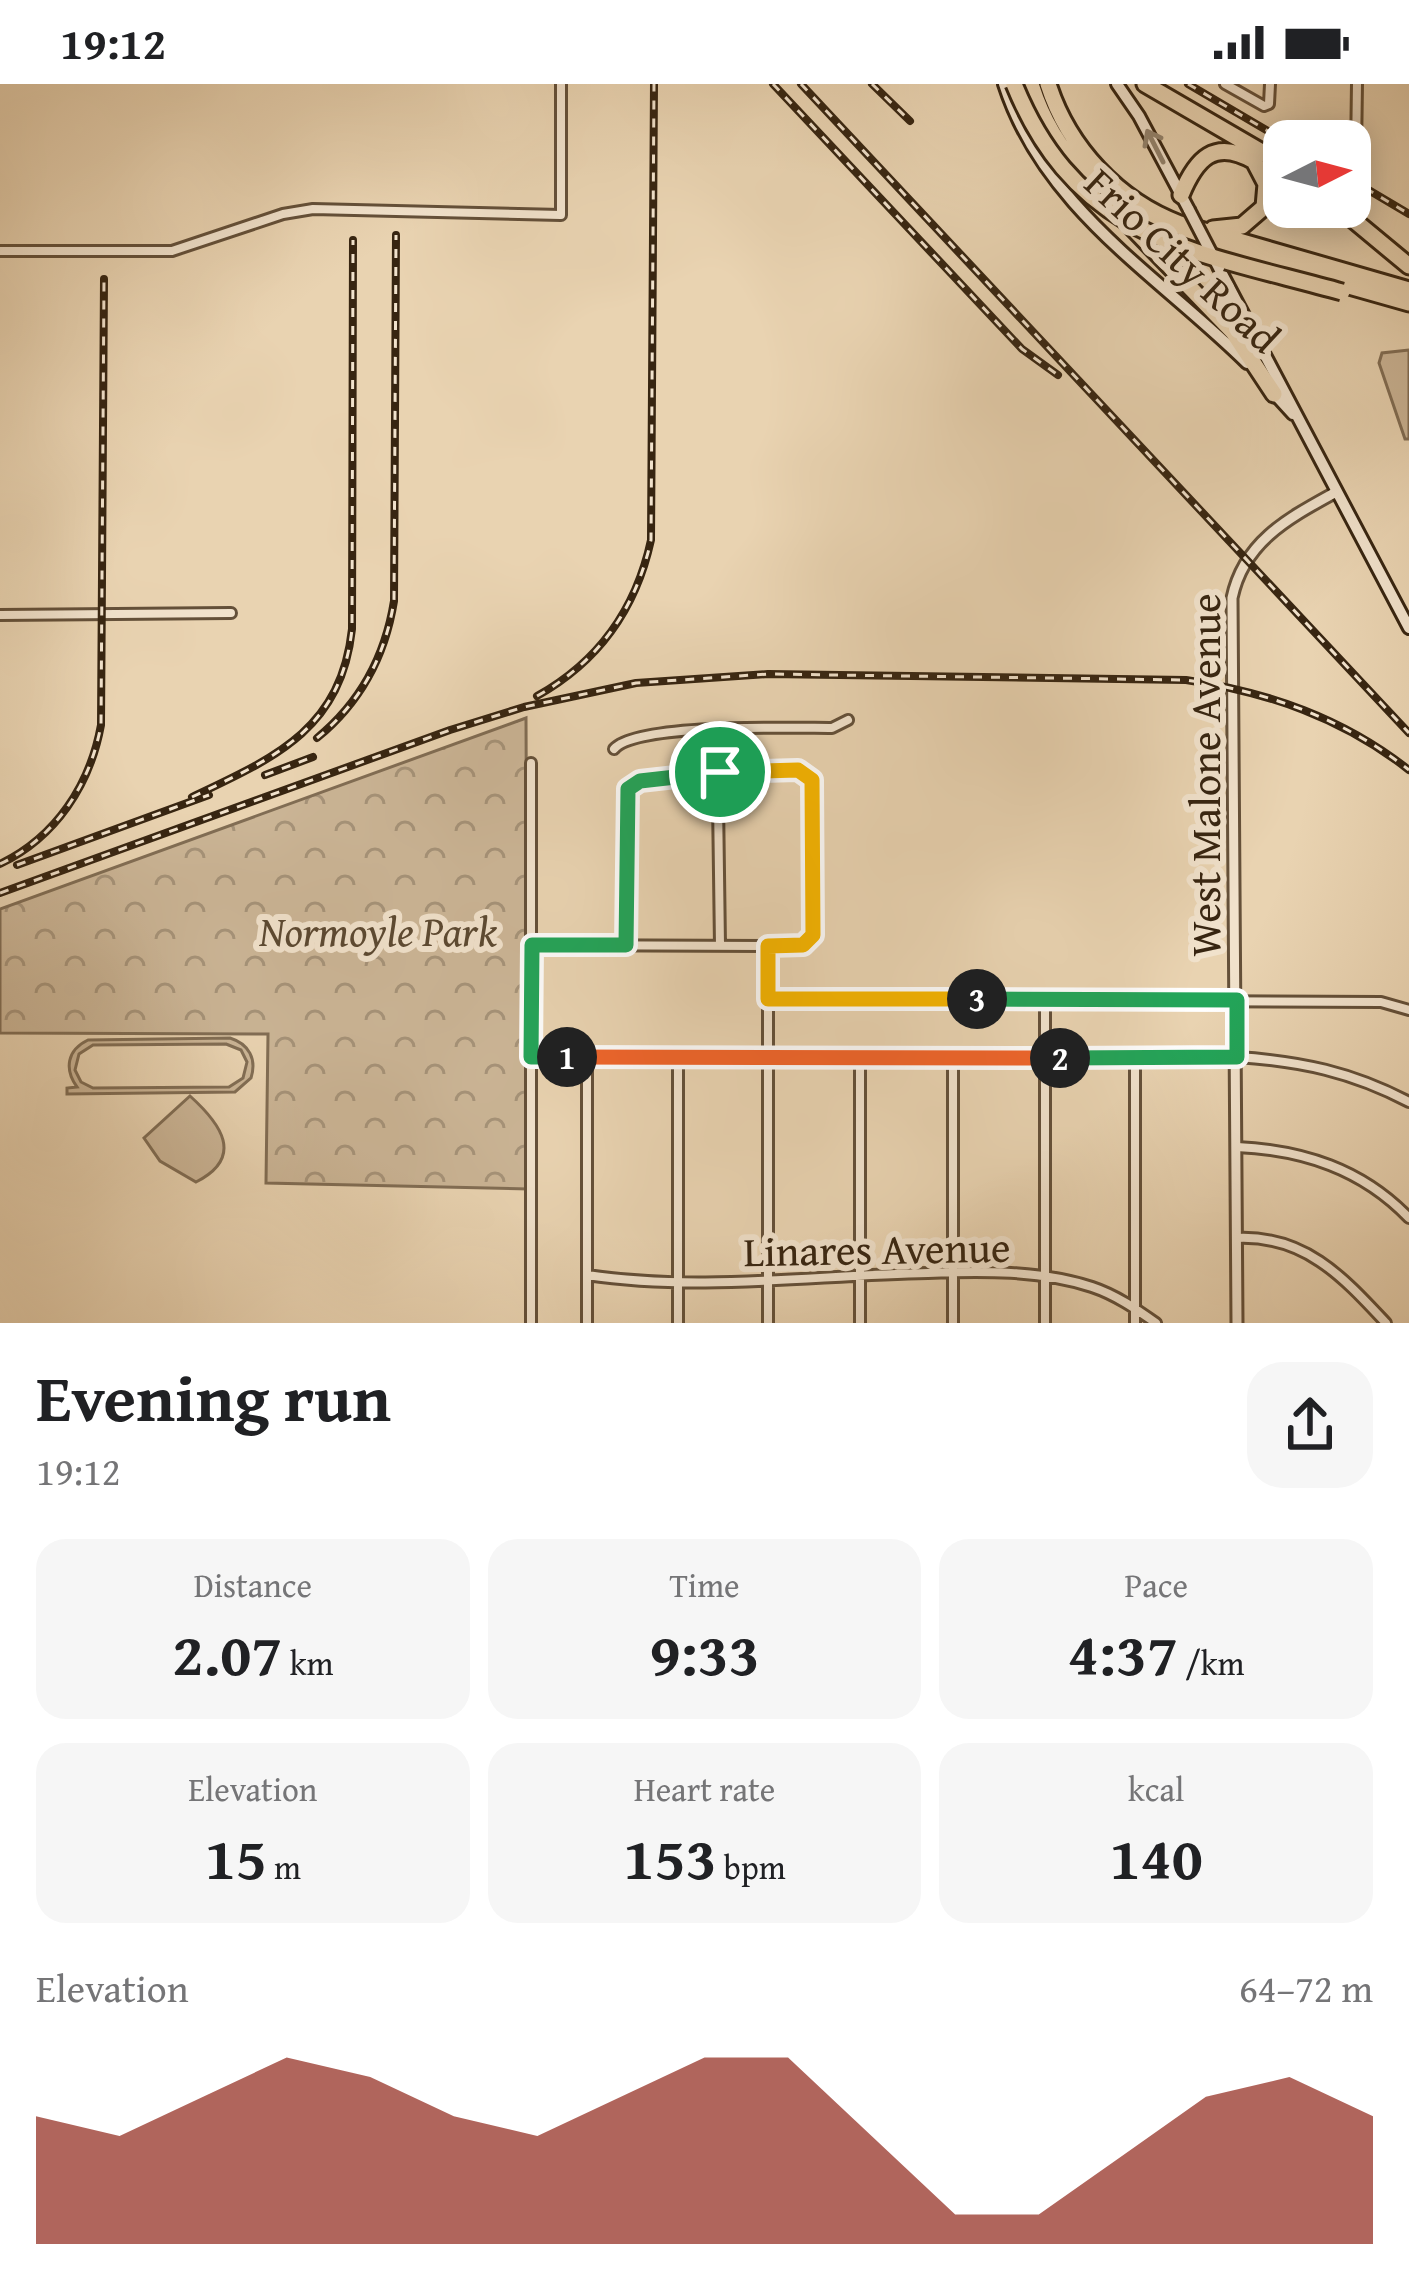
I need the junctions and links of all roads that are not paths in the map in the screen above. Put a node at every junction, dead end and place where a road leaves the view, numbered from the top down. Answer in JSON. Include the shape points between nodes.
{"nodes":[{"id":1,"x":561,"y":84,"type":"edge"},
{"id":2,"x":1004,"y":84,"type":"edge"},
{"id":3,"x":1014,"y":84,"type":"edge"},
{"id":4,"x":1031,"y":84,"type":"edge"},
{"id":5,"x":1048,"y":84,"type":"edge"},
{"id":6,"x":1118,"y":84,"type":"edge"},
{"id":7,"x":1145,"y":84,"type":"edge"},
{"id":8,"x":1225,"y":84,"type":"edge"},
{"id":9,"x":1270,"y":84,"type":"edge"},
{"id":10,"x":1357,"y":84,"type":"edge"},
{"id":11,"x":1356,"y":120,"type":"edge"},
{"id":12,"x":1263,"y":153,"type":"edge"},
{"id":13,"x":1100,"y":192,"type":"junction"},
{"id":14,"x":1185,"y":210,"type":"junction"},
{"id":15,"x":1363,"y":228,"type":"edge"},
{"id":16,"x":4,"y":249,"type":"edge"},
{"id":17,"x":1409,"y":266,"type":"edge"},
{"id":18,"x":1409,"y":290,"type":"edge"},
{"id":19,"x":1409,"y":307,"type":"edge"},
{"id":20,"x":1274,"y":394,"type":"junction"},
{"id":21,"x":1293,"y":414,"type":"junction"},
{"id":22,"x":1336,"y":492,"type":"junction"},
{"id":23,"x":231,"y":614,"type":"dead end"},
{"id":24,"x":0,"y":615,"type":"edge"},
{"id":25,"x":1409,"y":628,"type":"edge"},
{"id":26,"x":848,"y":720,"type":"dead end"},
{"id":27,"x":717,"y":729,"type":"junction"},
{"id":28,"x":614,"y":749,"type":"dead end"},
{"id":29,"x":531,"y":764,"type":"dead end"},
{"id":30,"x":720,"y":772,"type":"junction"},
{"id":31,"x":532,"y":945,"type":"junction"},
{"id":32,"x":626,"y":945,"type":"junction"},
{"id":33,"x":720,"y":945,"type":"junction"},
{"id":34,"x":768,"y":946,"type":"junction"},
{"id":35,"x":768,"y":999,"type":"junction"},
{"id":36,"x":1046,"y":999,"type":"junction"},
{"id":37,"x":1237,"y":1000,"type":"junction"},
{"id":38,"x":1409,"y":1010,"type":"edge"},
{"id":39,"x":531,"y":1057,"type":"junction"},
{"id":40,"x":587,"y":1057,"type":"junction"},
{"id":41,"x":678,"y":1057,"type":"junction"},
{"id":42,"x":768,"y":1057,"type":"junction"},
{"id":43,"x":860,"y":1057,"type":"junction"},
{"id":44,"x":1237,"y":1057,"type":"junction"},
{"id":45,"x":952,"y":1058,"type":"junction"},
{"id":46,"x":1044,"y":1058,"type":"junction"},
{"id":47,"x":1135,"y":1058,"type":"junction"},
{"id":48,"x":1409,"y":1102,"type":"edge"},
{"id":49,"x":1237,"y":1147,"type":"junction"},
{"id":50,"x":1409,"y":1218,"type":"edge"},
{"id":51,"x":1237,"y":1238,"type":"junction"},
{"id":52,"x":952,"y":1272,"type":"junction"},
{"id":53,"x":587,"y":1275,"type":"junction"},
{"id":54,"x":860,"y":1275,"type":"junction"},
{"id":55,"x":1045,"y":1277,"type":"junction"},
{"id":56,"x":768,"y":1281,"type":"junction"},
{"id":57,"x":678,"y":1282,"type":"junction"},
{"id":58,"x":1136,"y":1309,"type":"junction"},
{"id":59,"x":531,"y":1323,"type":"edge"},
{"id":60,"x":587,"y":1323,"type":"edge"},
{"id":61,"x":678,"y":1323,"type":"edge"},
{"id":62,"x":768,"y":1323,"type":"edge"},
{"id":63,"x":860,"y":1323,"type":"edge"},
{"id":64,"x":952,"y":1323,"type":"edge"},
{"id":65,"x":1045,"y":1323,"type":"edge"},
{"id":66,"x":1136,"y":1323,"type":"edge"},
{"id":67,"x":1156,"y":1323,"type":"edge"},
{"id":68,"x":1237,"y":1323,"type":"edge"},
{"id":69,"x":1386,"y":1323,"type":"edge"}],
"edges":[{"from":1,"to":16,"type":"street","via":[[561,214],[313,209],[172,251]]},
{"from":2,"to":20,"type":"main road","name":"Frio City Road","via":[[1030,146],[1063,194]]},
{"from":3,"to":19,"type":"highway","bridge":true,"via":[[1050,155],[1120,220],[1181,247]]},
{"from":4,"to":13,"type":"highway","via":[[1052,134]]},
{"from":5,"to":14,"type":"highway","via":[[1093,162],[1139,203]]},
{"from":14,"to":6,"type":"main road","name":"Frio City Road","one_way":true},
{"from":7,"to":12,"type":"highway"},
{"from":8,"to":9,"type":"street","via":[[1264,106]]},
{"from":10,"to":11,"type":"street"},
{"from":13,"to":19,"type":"highway","via":[[1169,235]]},
{"from":13,"to":20,"type":"highway","via":[[1233,332]]},
{"from":14,"to":14,"type":"highway","via":[[1196,164],[1210,154],[1254,161],[1266,184],[1264,207],[1242,226],[1225,230]]},
{"from":14,"to":18,"type":"highway"},
{"from":14,"to":21,"type":"main road","name":"Frio City Road","bridge":true},
{"from":15,"to":17,"type":"highway"},
{"from":20,"to":21,"type":"main road","name":"Frio City Road"},
{"from":21,"to":22,"type":"main road","name":"Frio City Road"},
{"from":22,"to":25,"type":"main road","name":"Frio City Road"},
{"from":22,"to":37,"type":"street","name":"West Malone Avenue","via":[[1265,537],[1232,598]]},
{"from":23,"to":24,"type":"street"},
{"from":26,"to":27,"type":"street","via":[[832,728]]},
{"from":27,"to":28,"type":"street","via":[[626,740]]},
{"from":27,"to":30,"type":"street"},
{"from":29,"to":31,"type":"street"},
{"from":30,"to":32,"type":"street","via":[[635,782],[626,794]]},
{"from":30,"to":33,"type":"street"},
{"from":30,"to":34,"type":"street","via":[[805,772],[813,785],[813,935],[807,943]]},
{"from":31,"to":32,"type":"street"},
{"from":31,"to":39,"type":"street"},
{"from":32,"to":33,"type":"street"},
{"from":33,"to":34,"type":"street"},
{"from":34,"to":35,"type":"street"},
{"from":35,"to":36,"type":"street"},
{"from":35,"to":42,"type":"street"},
{"from":36,"to":37,"type":"street"},
{"from":36,"to":46,"type":"street"},
{"from":37,"to":38,"type":"street","via":[[1381,1002]]},
{"from":37,"to":44,"type":"street","name":"West Malone Avenue"},
{"from":39,"to":40,"type":"street"},
{"from":39,"to":59,"type":"street"},
{"from":40,"to":41,"type":"street"},
{"from":40,"to":53,"type":"street"},
{"from":41,"to":42,"type":"street"},
{"from":41,"to":57,"type":"street"},
{"from":42,"to":43,"type":"street"},
{"from":42,"to":56,"type":"street"},
{"from":43,"to":45,"type":"street"},
{"from":43,"to":54,"type":"street"},
{"from":44,"to":47,"type":"street"},
{"from":44,"to":48,"type":"street","via":[[1314,1064]]},
{"from":44,"to":49,"type":"street","name":"West Malone Avenue"},
{"from":45,"to":46,"type":"street"},
{"from":45,"to":52,"type":"street"},
{"from":46,"to":47,"type":"street"},
{"from":46,"to":55,"type":"street"},
{"from":47,"to":58,"type":"street"},
{"from":49,"to":50,"type":"street","via":[[1335,1166]]},
{"from":49,"to":51,"type":"street","name":"West Malone Avenue"},
{"from":51,"to":68,"type":"street","name":"West Malone Avenue"},
{"from":51,"to":69,"type":"street","via":[[1280,1241],[1318,1257]]},
{"from":52,"to":54,"type":"street","name":"Linares Avenue"},
{"from":52,"to":55,"type":"street","name":"Linares Avenue"},
{"from":52,"to":64,"type":"street"},
{"from":53,"to":57,"type":"street","name":"Linares Avenue"},
{"from":53,"to":60,"type":"street"},
{"from":54,"to":56,"type":"street","name":"Linares Avenue"},
{"from":54,"to":63,"type":"street"},
{"from":55,"to":58,"type":"street","name":"Linares Avenue"},
{"from":55,"to":65,"type":"street"},
{"from":56,"to":57,"type":"street","name":"Linares Avenue"},
{"from":56,"to":62,"type":"street"},
{"from":57,"to":61,"type":"street"},
{"from":58,"to":66,"type":"street"},
{"from":58,"to":67,"type":"street","name":"Linares Avenue"}]}
